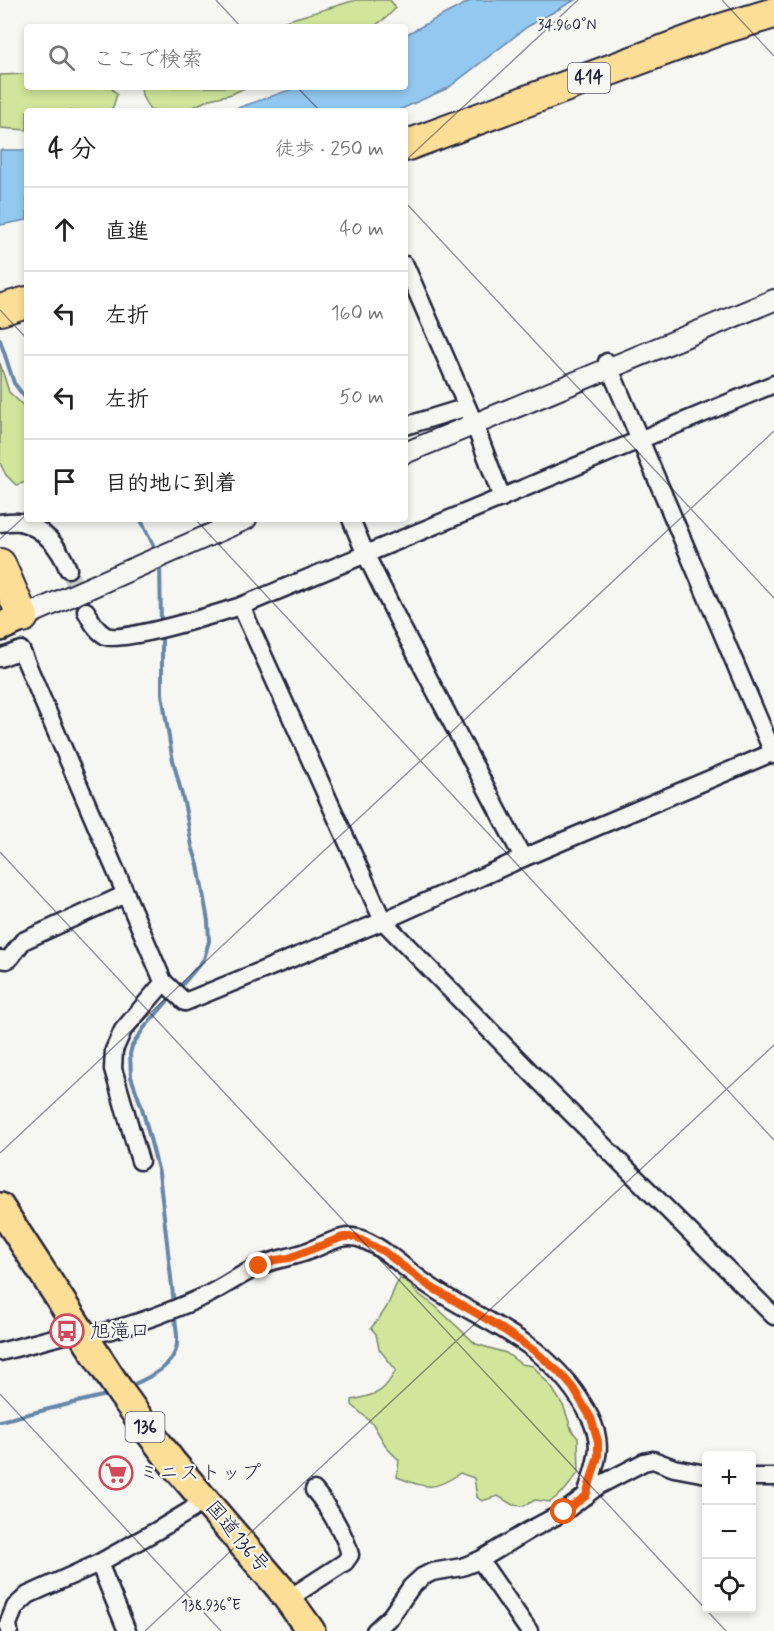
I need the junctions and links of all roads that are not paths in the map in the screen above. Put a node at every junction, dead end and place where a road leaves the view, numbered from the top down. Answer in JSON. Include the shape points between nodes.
{"nodes":[{"id":1,"x":774,"y":13,"type":"edge"},
{"id":2,"x":408,"y":145,"type":"edge"},
{"id":3,"x":408,"y":272,"type":"edge"},
{"id":4,"x":774,"y":300,"type":"edge"},
{"id":5,"x":24,"y":303,"type":"edge"},
{"id":6,"x":0,"y":310,"type":"edge"},
{"id":7,"x":608,"y":365,"type":"junction"},
{"id":8,"x":774,"y":384,"type":"edge"},
{"id":9,"x":471,"y":416,"type":"junction"},
{"id":10,"x":408,"y":426,"type":"edge"},
{"id":11,"x":641,"y":440,"type":"junction"},
{"id":12,"x":408,"y":451,"type":"edge"},
{"id":13,"x":502,"y":498,"type":"junction"},
{"id":14,"x":239,"y":522,"type":"edge"},
{"id":15,"x":352,"y":522,"type":"edge"},
{"id":16,"x":0,"y":523,"type":"edge"},
{"id":17,"x":366,"y":555,"type":"junction"},
{"id":18,"x":0,"y":564,"type":"edge"},
{"id":19,"x":68,"y":569,"type":"tunnel mouth"},
{"id":20,"x":242,"y":606,"type":"junction"},
{"id":21,"x":86,"y":611,"type":"tunnel mouth"},
{"id":22,"x":12,"y":622,"type":"edge"},
{"id":23,"x":0,"y":658,"type":"edge"},
{"id":24,"x":774,"y":753,"type":"edge"},
{"id":25,"x":523,"y":858,"type":"junction"},
{"id":26,"x":126,"y":894,"type":"junction"},
{"id":27,"x":383,"y":921,"type":"junction"},
{"id":28,"x":0,"y":959,"type":"edge"},
{"id":29,"x":165,"y":983,"type":"junction"},
{"id":30,"x":140,"y":1161,"type":"dead end"},
{"id":31,"x":0,"y":1207,"type":"edge"},
{"id":32,"x":774,"y":1316,"type":"edge"},
{"id":33,"x":82,"y":1334,"type":"junction"},
{"id":34,"x":0,"y":1352,"type":"edge"},
{"id":35,"x":702,"y":1474,"type":"edge"},
{"id":36,"x":756,"y":1477,"type":"edge"},
{"id":37,"x":774,"y":1477,"type":"edge"},
{"id":38,"x":314,"y":1490,"type":"dead end"},
{"id":39,"x":586,"y":1496,"type":"junction"},
{"id":40,"x":203,"y":1498,"type":"junction"},
{"id":41,"x":480,"y":1560,"type":"junction"},
{"id":42,"x":99,"y":1563,"type":"junction"},
{"id":43,"x":288,"y":1599,"type":"junction"},
{"id":44,"x":9,"y":1631,"type":"edge"},
{"id":45,"x":127,"y":1631,"type":"edge"},
{"id":46,"x":311,"y":1631,"type":"edge"},
{"id":47,"x":375,"y":1631,"type":"edge"},
{"id":48,"x":529,"y":1631,"type":"edge"}],
"edges":[{"from":1,"to":2,"type":"highway","number":"414"},
{"from":3,"to":9,"type":"street"},
{"from":4,"to":7,"type":"street"},
{"from":5,"to":6,"type":"highway"},
{"from":7,"to":9,"type":"street"},
{"from":7,"to":11,"type":"street"},
{"from":8,"to":11,"type":"street"},
{"from":9,"to":10,"type":"street"},
{"from":9,"to":12,"type":"street"},
{"from":9,"to":13,"type":"street"},
{"from":11,"to":13,"type":"street"},
{"from":11,"to":24,"type":"street"},
{"from":13,"to":17,"type":"street"},
{"from":14,"to":22,"type":"street"},
{"from":15,"to":17,"type":"street"},
{"from":16,"to":19,"type":"street","via":[[18,521],[42,534],[62,554]]},
{"from":17,"to":20,"type":"street"},
{"from":17,"to":25,"type":"street"},
{"from":18,"to":22,"type":"highway"},
{"from":20,"to":21,"type":"street","via":[[120,637],[100,632]]},
{"from":20,"to":27,"type":"street"},
{"from":23,"to":26,"type":"street","via":[[21,650]]},
{"from":24,"to":25,"type":"street"},
{"from":25,"to":27,"type":"street"},
{"from":26,"to":28,"type":"street","via":[[23,941],[10,958]]},
{"from":26,"to":29,"type":"street"},
{"from":27,"to":29,"type":"street","via":[[190,1002],[183,1001]]},
{"from":27,"to":32,"type":"street"},
{"from":29,"to":30,"type":"street","via":[[123,1030],[114,1050],[113,1069]]},
{"from":31,"to":33,"type":"highway","name":"国道136号","number":"136"},
{"from":33,"to":34,"type":"street"},
{"from":33,"to":39,"type":"street","via":[[117,1329],[206,1295],[259,1266],[343,1237],[355,1237],[383,1251],[429,1286],[525,1344],[569,1382],[591,1418],[598,1441],[598,1456]]},
{"from":33,"to":40,"type":"highway","name":"国道136号","number":"136","via":[[147,1429]]},
{"from":35,"to":39,"type":"street","via":[[649,1460]]},
{"from":36,"to":37,"type":"street"},
{"from":38,"to":43,"type":"street","via":[[350,1555]]},
{"from":39,"to":41,"type":"street"},
{"from":40,"to":42,"type":"street","via":[[191,1510]]},
{"from":40,"to":43,"type":"highway","name":"国道136号","number":"136"},
{"from":41,"to":47,"type":"street","via":[[422,1577]]},
{"from":41,"to":48,"type":"street"},
{"from":42,"to":44,"type":"street","via":[[20,1601],[8,1623]]},
{"from":42,"to":45,"type":"street"},
{"from":43,"to":46,"type":"highway","name":"国道136号","number":"136"}]}
